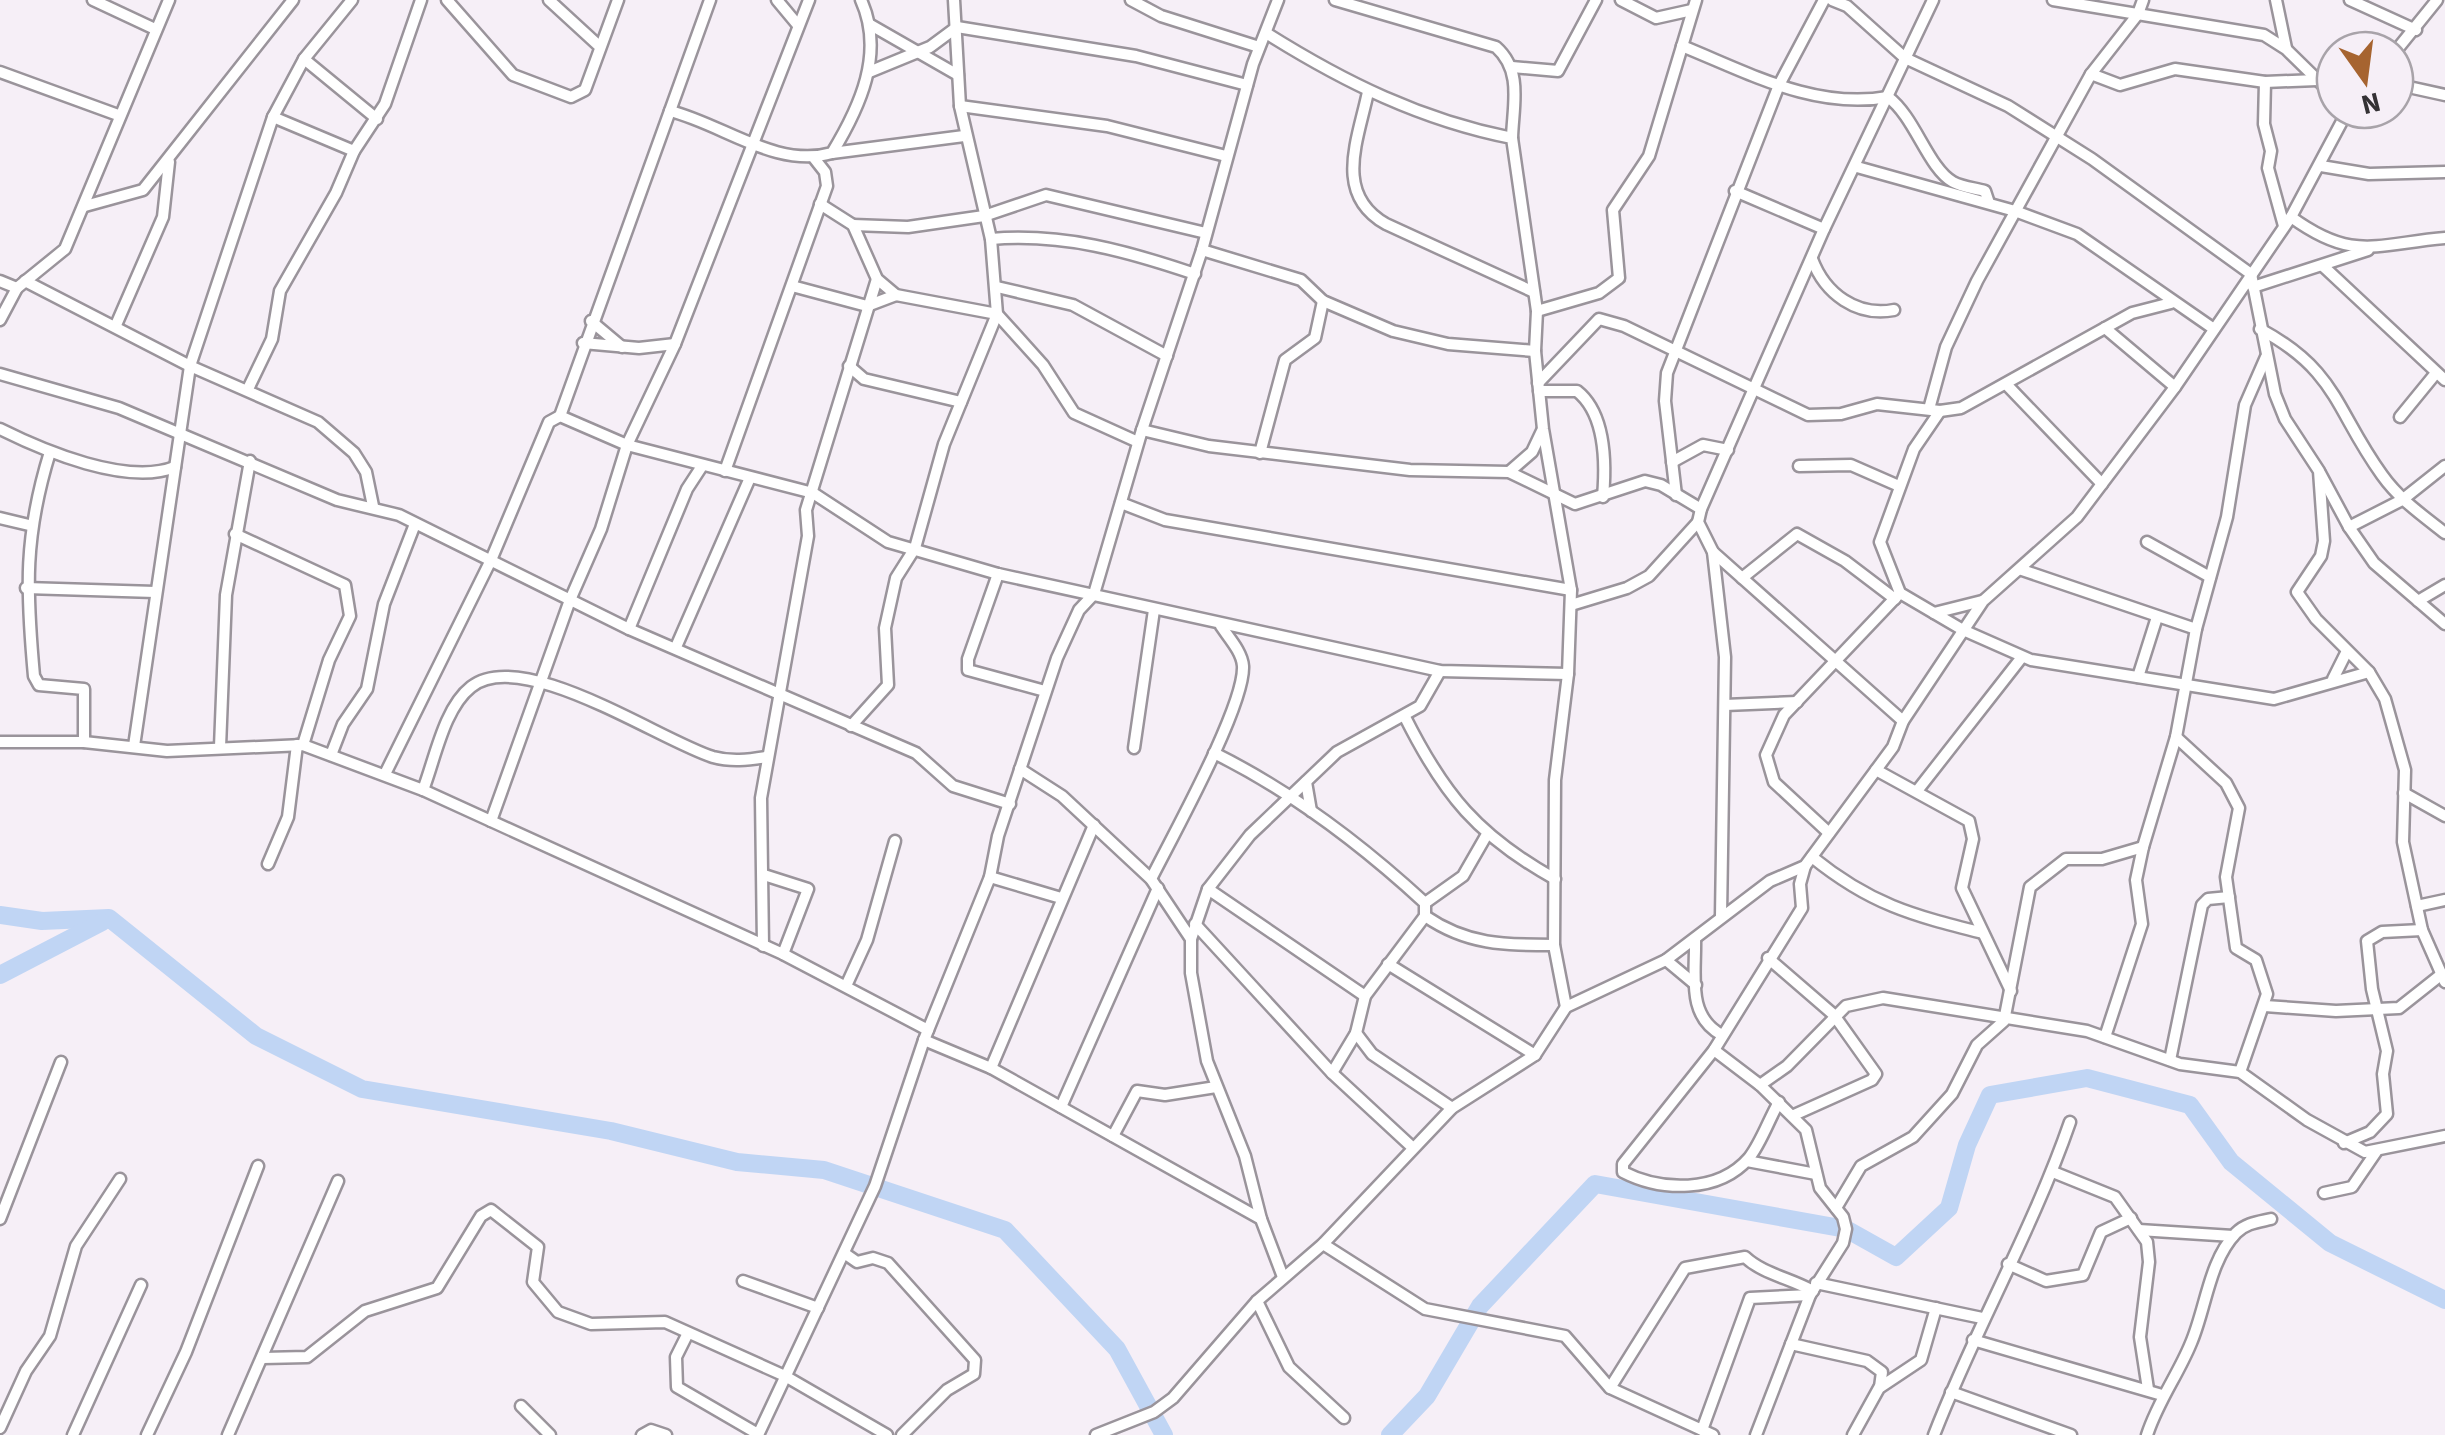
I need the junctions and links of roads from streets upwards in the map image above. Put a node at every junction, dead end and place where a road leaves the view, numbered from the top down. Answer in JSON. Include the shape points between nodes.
{"nodes":[{"id":1,"x":93,"y":0,"type":"edge"},
{"id":2,"x":169,"y":0,"type":"edge"},
{"id":3,"x":294,"y":0,"type":"edge"},
{"id":4,"x":352,"y":0,"type":"edge"},
{"id":5,"x":422,"y":0,"type":"edge"},
{"id":6,"x":446,"y":0,"type":"edge"},
{"id":7,"x":549,"y":0,"type":"edge"},
{"id":8,"x":618,"y":0,"type":"edge"},
{"id":9,"x":710,"y":0,"type":"edge"},
{"id":10,"x":777,"y":0,"type":"edge"},
{"id":11,"x":809,"y":0,"type":"edge"},
{"id":12,"x":862,"y":0,"type":"edge"},
{"id":13,"x":954,"y":0,"type":"edge"},
{"id":14,"x":1131,"y":0,"type":"edge"},
{"id":15,"x":1278,"y":0,"type":"edge"},
{"id":16,"x":1334,"y":0,"type":"edge"},
{"id":17,"x":1596,"y":0,"type":"edge"},
{"id":18,"x":1622,"y":0,"type":"edge"},
{"id":19,"x":1824,"y":0,"type":"edge"},
{"id":20,"x":1832,"y":0,"type":"edge"},
{"id":21,"x":1933,"y":0,"type":"edge"},
{"id":22,"x":2053,"y":0,"type":"edge"},
{"id":23,"x":2144,"y":0,"type":"edge"},
{"id":24,"x":2276,"y":0,"type":"edge"},
{"id":25,"x":2350,"y":0,"type":"edge"},
{"id":26,"x":2436,"y":0,"type":"edge"},
{"id":27,"x":1694,"y":5,"type":"edge"},
{"id":28,"x":2138,"y":14,"type":"junction"},
{"id":29,"x":797,"y":24,"type":"junction"},
{"id":30,"x":869,"y":24,"type":"junction"},
{"id":31,"x":957,"y":26,"type":"junction"},
{"id":32,"x":154,"y":28,"type":"junction"},
{"id":33,"x":2416,"y":30,"type":"joint"},
{"id":34,"x":1266,"y":33,"type":"junction"},
{"id":35,"x":598,"y":46,"type":"junction"},
{"id":36,"x":1682,"y":46,"type":"junction"},
{"id":37,"x":1259,"y":47,"type":"junction"},
{"id":38,"x":2286,"y":49,"type":"junction"},
{"id":39,"x":917,"y":52,"type":"junction"},
{"id":40,"x":1905,"y":58,"type":"junction"},
{"id":41,"x":304,"y":59,"type":"junction"},
{"id":42,"x":1512,"y":67,"type":"junction"},
{"id":43,"x":0,"y":72,"type":"edge"},
{"id":44,"x":869,"y":72,"type":"junction"},
{"id":45,"x":2091,"y":74,"type":"junction"},
{"id":46,"x":958,"y":75,"type":"junction"},
{"id":47,"x":2315,"y":78,"type":"edge"},
{"id":48,"x":2315,"y":80,"type":"edge"},
{"id":49,"x":2266,"y":82,"type":"junction"},
{"id":50,"x":1247,"y":85,"type":"junction"},
{"id":51,"x":1779,"y":85,"type":"junction"},
{"id":52,"x":2415,"y":88,"type":"edge"},
{"id":53,"x":1368,"y":92,"type":"junction"},
{"id":54,"x":2445,"y":94,"type":"edge"},
{"id":55,"x":1888,"y":97,"type":"junction"},
{"id":56,"x":960,"y":106,"type":"junction"},
{"id":57,"x":670,"y":111,"type":"junction"},
{"id":58,"x":118,"y":115,"type":"junction"},
{"id":59,"x":273,"y":117,"type":"junction"},
{"id":60,"x":377,"y":119,"type":"junction"},
{"id":61,"x":2338,"y":130,"type":"edge"},
{"id":62,"x":964,"y":136,"type":"junction"},
{"id":63,"x":2056,"y":136,"type":"junction"},
{"id":64,"x":1512,"y":138,"type":"junction"},
{"id":65,"x":754,"y":144,"type":"junction"},
{"id":66,"x":354,"y":151,"type":"junction"},
{"id":67,"x":832,"y":153,"type":"junction"},
{"id":68,"x":1226,"y":156,"type":"junction"},
{"id":69,"x":814,"y":158,"type":"junction"},
{"id":70,"x":169,"y":160,"type":"junction"},
{"id":71,"x":2321,"y":166,"type":"junction"},
{"id":72,"x":1857,"y":168,"type":"junction"},
{"id":73,"x":2445,"y":172,"type":"edge"},
{"id":74,"x":94,"y":182,"type":"junction"},
{"id":75,"x":1736,"y":190,"type":"junction"},
{"id":76,"x":107,"y":200,"type":"junction"},
{"id":77,"x":1990,"y":203,"type":"junction"},
{"id":78,"x":820,"y":204,"type":"junction"},
{"id":79,"x":85,"y":206,"type":"junction"},
{"id":80,"x":2016,"y":210,"type":"junction"},
{"id":81,"x":984,"y":216,"type":"junction"},
{"id":82,"x":2287,"y":222,"type":"junction"},
{"id":83,"x":854,"y":226,"type":"junction"},
{"id":84,"x":1824,"y":229,"type":"junction"},
{"id":85,"x":1206,"y":233,"type":"junction"},
{"id":86,"x":2445,"y":238,"type":"edge"},
{"id":87,"x":991,"y":239,"type":"junction"},
{"id":88,"x":2374,"y":248,"type":"junction"},
{"id":89,"x":1202,"y":250,"type":"junction"},
{"id":90,"x":1812,"y":259,"type":"junction"},
{"id":91,"x":2322,"y":266,"type":"junction"},
{"id":92,"x":1195,"y":274,"type":"junction"},
{"id":93,"x":2251,"y":274,"type":"junction"},
{"id":94,"x":877,"y":279,"type":"junction"},
{"id":95,"x":0,"y":281,"type":"edge"},
{"id":96,"x":21,"y":284,"type":"junction"},
{"id":97,"x":792,"y":286,"type":"junction"},
{"id":98,"x":997,"y":287,"type":"junction"},
{"id":99,"x":2253,"y":287,"type":"junction"},
{"id":100,"x":1534,"y":292,"type":"junction"},
{"id":101,"x":896,"y":295,"type":"junction"},
{"id":102,"x":1323,"y":301,"type":"junction"},
{"id":103,"x":2171,"y":302,"type":"junction"},
{"id":104,"x":867,"y":306,"type":"junction"},
{"id":105,"x":1894,"y":310,"type":"dead end"},
{"id":106,"x":1537,"y":311,"type":"junction"},
{"id":107,"x":997,"y":314,"type":"junction"},
{"id":108,"x":0,"y":320,"type":"edge"},
{"id":109,"x":591,"y":321,"type":"junction"},
{"id":110,"x":116,"y":325,"type":"junction"},
{"id":111,"x":2105,"y":328,"type":"junction"},
{"id":112,"x":2214,"y":328,"type":"junction"},
{"id":113,"x":2260,"y":329,"type":"junction"},
{"id":114,"x":583,"y":344,"type":"junction"},
{"id":115,"x":674,"y":344,"type":"junction"},
{"id":116,"x":622,"y":348,"type":"junction"},
{"id":117,"x":1535,"y":351,"type":"junction"},
{"id":118,"x":1674,"y":352,"type":"junction"},
{"id":119,"x":1167,"y":356,"type":"junction"},
{"id":120,"x":2266,"y":356,"type":"junction"},
{"id":121,"x":190,"y":366,"type":"junction"},
{"id":122,"x":850,"y":366,"type":"junction"},
{"id":123,"x":0,"y":374,"type":"edge"},
{"id":124,"x":2440,"y":377,"type":"edge"},
{"id":125,"x":2006,"y":384,"type":"junction"},
{"id":126,"x":1539,"y":387,"type":"junction"},
{"id":127,"x":2174,"y":387,"type":"junction"},
{"id":128,"x":248,"y":389,"type":"junction"},
{"id":129,"x":1756,"y":390,"type":"junction"},
{"id":130,"x":961,"y":402,"type":"junction"},
{"id":131,"x":1934,"y":410,"type":"junction"},
{"id":132,"x":560,"y":416,"type":"junction"},
{"id":133,"x":2400,"y":417,"type":"dead end"},
{"id":134,"x":0,"y":429,"type":"edge"},
{"id":135,"x":1543,"y":429,"type":"junction"},
{"id":136,"x":182,"y":432,"type":"junction"},
{"id":137,"x":1140,"y":436,"type":"junction"},
{"id":138,"x":203,"y":441,"type":"junction"},
{"id":139,"x":628,"y":445,"type":"junction"},
{"id":140,"x":1728,"y":450,"type":"junction"},
{"id":141,"x":50,"y":452,"type":"junction"},
{"id":142,"x":1260,"y":453,"type":"junction"},
{"id":143,"x":250,"y":461,"type":"junction"},
{"id":144,"x":1672,"y":462,"type":"junction"},
{"id":145,"x":176,"y":463,"type":"junction"},
{"id":146,"x":702,"y":466,"type":"junction"},
{"id":147,"x":1799,"y":466,"type":"dead end"},
{"id":148,"x":2445,"y":466,"type":"edge"},
{"id":149,"x":725,"y":471,"type":"junction"},
{"id":150,"x":2318,"y":471,"type":"junction"},
{"id":151,"x":1509,"y":472,"type":"junction"},
{"id":152,"x":750,"y":480,"type":"junction"},
{"id":153,"x":2102,"y":484,"type":"junction"},
{"id":154,"x":1899,"y":486,"type":"junction"},
{"id":155,"x":813,"y":493,"type":"junction"},
{"id":156,"x":1676,"y":495,"type":"junction"},
{"id":157,"x":1556,"y":497,"type":"junction"},
{"id":158,"x":1603,"y":497,"type":"junction"},
{"id":159,"x":2402,"y":500,"type":"junction"},
{"id":160,"x":1121,"y":503,"type":"junction"},
{"id":161,"x":373,"y":506,"type":"junction"},
{"id":162,"x":1701,"y":509,"type":"junction"},
{"id":163,"x":0,"y":518,"type":"edge"},
{"id":164,"x":1698,"y":522,"type":"junction"},
{"id":165,"x":415,"y":524,"type":"junction"},
{"id":166,"x":29,"y":526,"type":"junction"},
{"id":167,"x":2349,"y":528,"type":"junction"},
{"id":168,"x":2445,"y":533,"type":"edge"},
{"id":169,"x":235,"y":534,"type":"junction"},
{"id":170,"x":2148,"y":542,"type":"dead end"},
{"id":171,"x":915,"y":548,"type":"junction"},
{"id":172,"x":1713,"y":552,"type":"junction"},
{"id":173,"x":491,"y":560,"type":"junction"},
{"id":174,"x":2022,"y":570,"type":"junction"},
{"id":175,"x":998,"y":574,"type":"junction"},
{"id":176,"x":2210,"y":576,"type":"junction"},
{"id":177,"x":1742,"y":578,"type":"junction"},
{"id":178,"x":2445,"y":584,"type":"edge"},
{"id":179,"x":26,"y":588,"type":"junction"},
{"id":180,"x":1571,"y":590,"type":"junction"},
{"id":181,"x":155,"y":592,"type":"junction"},
{"id":182,"x":1094,"y":594,"type":"junction"},
{"id":183,"x":1898,"y":596,"type":"junction"},
{"id":184,"x":570,"y":600,"type":"junction"},
{"id":185,"x":1984,"y":601,"type":"junction"},
{"id":186,"x":2418,"y":601,"type":"junction"},
{"id":187,"x":1571,"y":605,"type":"junction"},
{"id":188,"x":1154,"y":610,"type":"junction"},
{"id":189,"x":1934,"y":613,"type":"junction"},
{"id":190,"x":2157,"y":617,"type":"junction"},
{"id":191,"x":2445,"y":624,"type":"edge"},
{"id":192,"x":1222,"y":626,"type":"junction"},
{"id":193,"x":629,"y":628,"type":"junction"},
{"id":194,"x":2196,"y":629,"type":"junction"},
{"id":195,"x":1963,"y":630,"type":"junction"},
{"id":196,"x":676,"y":647,"type":"junction"},
{"id":197,"x":2348,"y":651,"type":"junction"},
{"id":198,"x":2022,"y":657,"type":"junction"},
{"id":199,"x":1837,"y":664,"type":"junction"},
{"id":200,"x":1440,"y":671,"type":"junction"},
{"id":201,"x":2369,"y":672,"type":"junction"},
{"id":202,"x":1568,"y":674,"type":"junction"},
{"id":203,"x":2138,"y":677,"type":"junction"},
{"id":204,"x":2333,"y":680,"type":"junction"},
{"id":205,"x":539,"y":684,"type":"junction"},
{"id":206,"x":2188,"y":685,"type":"junction"},
{"id":207,"x":1045,"y":691,"type":"junction"},
{"id":208,"x":781,"y":696,"type":"junction"},
{"id":209,"x":1798,"y":702,"type":"junction"},
{"id":210,"x":1725,"y":705,"type":"junction"},
{"id":211,"x":1405,"y":718,"type":"junction"},
{"id":212,"x":1903,"y":721,"type":"junction"},
{"id":213,"x":851,"y":726,"type":"junction"},
{"id":214,"x":2176,"y":737,"type":"junction"},
{"id":215,"x":0,"y":742,"type":"edge"},
{"id":216,"x":84,"y":742,"type":"junction"},
{"id":217,"x":300,"y":745,"type":"junction"},
{"id":218,"x":134,"y":746,"type":"junction"},
{"id":219,"x":220,"y":747,"type":"junction"},
{"id":220,"x":1134,"y":748,"type":"dead end"},
{"id":221,"x":1214,"y":752,"type":"junction"},
{"id":222,"x":331,"y":756,"type":"junction"},
{"id":223,"x":766,"y":757,"type":"junction"},
{"id":224,"x":1020,"y":769,"type":"junction"},
{"id":225,"x":1876,"y":770,"type":"junction"},
{"id":226,"x":385,"y":774,"type":"junction"},
{"id":227,"x":1306,"y":782,"type":"junction"},
{"id":228,"x":423,"y":790,"type":"junction"},
{"id":229,"x":1917,"y":792,"type":"junction"},
{"id":230,"x":2404,"y":792,"type":"junction"},
{"id":231,"x":1289,"y":796,"type":"junction"},
{"id":232,"x":1010,"y":804,"type":"junction"},
{"id":233,"x":1310,"y":811,"type":"junction"},
{"id":234,"x":2445,"y":816,"type":"edge"},
{"id":235,"x":491,"y":822,"type":"junction"},
{"id":236,"x":1094,"y":824,"type":"junction"},
{"id":237,"x":1830,"y":834,"type":"junction"},
{"id":238,"x":1486,"y":836,"type":"junction"},
{"id":239,"x":895,"y":842,"type":"dead end"},
{"id":240,"x":2143,"y":847,"type":"junction"},
{"id":241,"x":1808,"y":861,"type":"junction"},
{"id":242,"x":268,"y":864,"type":"dead end"},
{"id":243,"x":764,"y":875,"type":"junction"},
{"id":244,"x":990,"y":877,"type":"junction"},
{"id":245,"x":1554,"y":880,"type":"junction"},
{"id":246,"x":1154,"y":883,"type":"junction"},
{"id":247,"x":1208,"y":889,"type":"junction"},
{"id":248,"x":2229,"y":897,"type":"junction"},
{"id":249,"x":1061,"y":898,"type":"junction"},
{"id":250,"x":2445,"y":900,"type":"edge"},
{"id":251,"x":1426,"y":902,"type":"junction"},
{"id":252,"x":2417,"y":906,"type":"junction"},
{"id":253,"x":1425,"y":916,"type":"junction"},
{"id":254,"x":1721,"y":916,"type":"junction"},
{"id":255,"x":1195,"y":924,"type":"junction"},
{"id":256,"x":2422,"y":930,"type":"junction"},
{"id":257,"x":1983,"y":933,"type":"junction"},
{"id":258,"x":1695,"y":939,"type":"junction"},
{"id":259,"x":1191,"y":940,"type":"junction"},
{"id":260,"x":1554,"y":945,"type":"junction"},
{"id":261,"x":763,"y":946,"type":"junction"},
{"id":262,"x":783,"y":954,"type":"junction"},
{"id":263,"x":1768,"y":958,"type":"junction"},
{"id":264,"x":2440,"y":958,"type":"edge"},
{"id":265,"x":1666,"y":960,"type":"junction"},
{"id":266,"x":1388,"y":964,"type":"junction"},
{"id":267,"x":2444,"y":978,"type":"edge"},
{"id":268,"x":846,"y":986,"type":"junction"},
{"id":269,"x":1696,"y":986,"type":"junction"},
{"id":270,"x":2011,"y":992,"type":"junction"},
{"id":271,"x":1365,"y":996,"type":"junction"},
{"id":272,"x":2265,"y":1006,"type":"junction"},
{"id":273,"x":1566,"y":1008,"type":"junction"},
{"id":274,"x":2379,"y":1009,"type":"junction"},
{"id":275,"x":1834,"y":1015,"type":"junction"},
{"id":276,"x":2004,"y":1020,"type":"junction"},
{"id":277,"x":1356,"y":1033,"type":"junction"},
{"id":278,"x":926,"y":1035,"type":"junction"},
{"id":279,"x":1722,"y":1035,"type":"junction"},
{"id":280,"x":2105,"y":1037,"type":"junction"},
{"id":281,"x":1714,"y":1050,"type":"junction"},
{"id":282,"x":1535,"y":1054,"type":"junction"},
{"id":283,"x":2170,"y":1060,"type":"junction"},
{"id":284,"x":61,"y":1062,"type":"dead end"},
{"id":285,"x":991,"y":1068,"type":"junction"},
{"id":286,"x":1332,"y":1072,"type":"junction"},
{"id":287,"x":2240,"y":1072,"type":"junction"},
{"id":288,"x":1760,"y":1085,"type":"junction"},
{"id":289,"x":1216,"y":1087,"type":"junction"},
{"id":290,"x":1778,"y":1102,"type":"junction"},
{"id":291,"x":1062,"y":1107,"type":"junction"},
{"id":292,"x":1452,"y":1108,"type":"junction"},
{"id":293,"x":1794,"y":1116,"type":"junction"},
{"id":294,"x":2070,"y":1122,"type":"dead end"},
{"id":295,"x":1113,"y":1136,"type":"junction"},
{"id":296,"x":2445,"y":1136,"type":"edge"},
{"id":297,"x":2344,"y":1143,"type":"junction"},
{"id":298,"x":1412,"y":1148,"type":"junction"},
{"id":299,"x":2376,"y":1152,"type":"junction"},
{"id":300,"x":1747,"y":1160,"type":"junction"},
{"id":301,"x":258,"y":1166,"type":"dead end"},
{"id":302,"x":2052,"y":1172,"type":"junction"},
{"id":303,"x":1816,"y":1174,"type":"junction"},
{"id":304,"x":120,"y":1178,"type":"dead end"},
{"id":305,"x":338,"y":1181,"type":"dead end"},
{"id":306,"x":2324,"y":1193,"type":"dead end"},
{"id":307,"x":1836,"y":1208,"type":"junction"},
{"id":308,"x":2130,"y":1218,"type":"junction"},
{"id":309,"x":0,"y":1219,"type":"edge"},
{"id":310,"x":2272,"y":1219,"type":"dead end"},
{"id":311,"x":1261,"y":1220,"type":"junction"},
{"id":312,"x":2140,"y":1230,"type":"junction"},
{"id":313,"x":2233,"y":1236,"type":"junction"},
{"id":314,"x":1323,"y":1244,"type":"junction"},
{"id":315,"x":844,"y":1253,"type":"junction"},
{"id":316,"x":2008,"y":1264,"type":"junction"},
{"id":317,"x":1786,"y":1276,"type":"junction"},
{"id":318,"x":1283,"y":1277,"type":"junction"},
{"id":319,"x":743,"y":1281,"type":"dead end"},
{"id":320,"x":140,"y":1285,"type":"dead end"},
{"id":321,"x":1813,"y":1290,"type":"junction"},
{"id":322,"x":1796,"y":1296,"type":"junction"},
{"id":323,"x":1257,"y":1301,"type":"junction"},
{"id":324,"x":818,"y":1308,"type":"junction"},
{"id":325,"x":1936,"y":1308,"type":"junction"},
{"id":326,"x":1982,"y":1318,"type":"junction"},
{"id":327,"x":688,"y":1333,"type":"junction"},
{"id":328,"x":1973,"y":1340,"type":"junction"},
{"id":329,"x":1791,"y":1344,"type":"junction"},
{"id":330,"x":263,"y":1358,"type":"junction"},
{"id":331,"x":784,"y":1376,"type":"junction"},
{"id":332,"x":1610,"y":1388,"type":"junction"},
{"id":333,"x":1880,"y":1388,"type":"junction"},
{"id":334,"x":2148,"y":1389,"type":"junction"},
{"id":335,"x":1950,"y":1392,"type":"junction"},
{"id":336,"x":2162,"y":1395,"type":"junction"},
{"id":337,"x":521,"y":1406,"type":"dead end"},
{"id":338,"x":1344,"y":1418,"type":"dead end"},
{"id":339,"x":0,"y":1428,"type":"edge"},
{"id":340,"x":1707,"y":1432,"type":"edge"},
{"id":341,"x":2054,"y":1432,"type":"edge"},
{"id":342,"x":73,"y":1435,"type":"edge"},
{"id":343,"x":147,"y":1435,"type":"edge"},
{"id":344,"x":228,"y":1435,"type":"edge"},
{"id":345,"x":550,"y":1435,"type":"edge"},
{"id":346,"x":642,"y":1435,"type":"edge"},
{"id":347,"x":666,"y":1435,"type":"edge"},
{"id":348,"x":758,"y":1435,"type":"edge"},
{"id":349,"x":887,"y":1435,"type":"edge"},
{"id":350,"x":902,"y":1435,"type":"edge"},
{"id":351,"x":1096,"y":1435,"type":"edge"},
{"id":352,"x":1756,"y":1435,"type":"edge"},
{"id":353,"x":1853,"y":1435,"type":"edge"},
{"id":354,"x":1934,"y":1435,"type":"edge"},
{"id":355,"x":2070,"y":1435,"type":"edge"},
{"id":356,"x":2147,"y":1435,"type":"edge"}],
"edges":[{"from":1,"to":32,"type":"street"},
{"from":2,"to":32,"type":"street"},
{"from":3,"to":70,"type":"street"},
{"from":4,"to":41,"type":"street"},
{"from":5,"to":60,"type":"street"},
{"from":6,"to":35,"type":"street","via":[[512,75],[556,94],[571,97],[585,90]]},
{"from":7,"to":35,"type":"street"},
{"from":8,"to":35,"type":"street"},
{"from":9,"to":57,"type":"street"},
{"from":10,"to":29,"type":"street"},
{"from":11,"to":29,"type":"street"},
{"from":12,"to":30,"type":"street"},
{"from":13,"to":31,"type":"street"},
{"from":14,"to":37,"type":"street"},
{"from":15,"to":34,"type":"street"},
{"from":16,"to":42,"type":"street","via":[[1496,47]]},
{"from":17,"to":42,"type":"street","via":[[1558,71]]},
{"from":18,"to":27,"type":"street","via":[[1656,18]]},
{"from":19,"to":51,"type":"street"},
{"from":20,"to":40,"type":"street"},
{"from":21,"to":40,"type":"street"},
{"from":22,"to":28,"type":"street"},
{"from":23,"to":28,"type":"street"},
{"from":24,"to":38,"type":"street"},
{"from":25,"to":33,"type":"street"},
{"from":26,"to":33,"type":"street"},
{"from":27,"to":36,"type":"street"},
{"from":28,"to":38,"type":"street","via":[[2264,36]]},
{"from":28,"to":45,"type":"street"},
{"from":29,"to":65,"type":"street"},
{"from":30,"to":39,"type":"street"},
{"from":30,"to":44,"type":"street"},
{"from":31,"to":39,"type":"street"},
{"from":31,"to":46,"type":"street"},
{"from":31,"to":50,"type":"street","via":[[1136,56]]},
{"from":32,"to":58,"type":"street"},
{"from":34,"to":37,"type":"street"},
{"from":34,"to":53,"type":"street"},
{"from":36,"to":51,"type":"street"},
{"from":36,"to":106,"type":"street","via":[[1649,156],[1613,210],[1619,278],[1599,293]]},
{"from":37,"to":50,"type":"street"},
{"from":38,"to":47,"type":"street"},
{"from":39,"to":44,"type":"street"},
{"from":39,"to":46,"type":"street"},
{"from":40,"to":55,"type":"street"},
{"from":40,"to":63,"type":"street"},
{"from":41,"to":59,"type":"street"},
{"from":41,"to":60,"type":"street"},
{"from":42,"to":64,"type":"street"},
{"from":43,"to":58,"type":"street"},
{"from":44,"to":67,"type":"street"},
{"from":45,"to":49,"type":"street","via":[[2120,85],[2175,69]]},
{"from":45,"to":63,"type":"street"},
{"from":46,"to":56,"type":"street"},
{"from":48,"to":49,"type":"street"},
{"from":49,"to":82,"type":"street","via":[[2268,168]]},
{"from":50,"to":68,"type":"street"},
{"from":51,"to":55,"type":"street","via":[[1846,103]]},
{"from":51,"to":75,"type":"street"},
{"from":52,"to":54,"type":"street"},
{"from":53,"to":64,"type":"street"},
{"from":53,"to":100,"type":"street","via":[[1350,178],[1365,207],[1386,224]]},
{"from":55,"to":72,"type":"street"},
{"from":55,"to":77,"type":"street","via":[[1906,112],[1943,174],[1985,191]]},
{"from":56,"to":62,"type":"street"},
{"from":56,"to":68,"type":"street","via":[[1108,126]]},
{"from":57,"to":65,"type":"street"},
{"from":57,"to":109,"type":"street"},
{"from":58,"to":74,"type":"street"},
{"from":59,"to":66,"type":"street"},
{"from":59,"to":121,"type":"street"},
{"from":60,"to":66,"type":"street"},
{"from":61,"to":71,"type":"street"},
{"from":62,"to":67,"type":"street"},
{"from":62,"to":81,"type":"street"},
{"from":63,"to":80,"type":"street"},
{"from":63,"to":93,"type":"street"},
{"from":64,"to":100,"type":"street"},
{"from":65,"to":69,"type":"street"},
{"from":65,"to":115,"type":"street"},
{"from":66,"to":128,"type":"street","via":[[280,291],[272,339]]},
{"from":67,"to":69,"type":"street"},
{"from":68,"to":85,"type":"street"},
{"from":69,"to":78,"type":"street","via":[[827,178]]},
{"from":70,"to":76,"type":"street","via":[[143,190]]},
{"from":70,"to":110,"type":"street","via":[[163,217]]},
{"from":71,"to":73,"type":"street","via":[[2369,174]]},
{"from":71,"to":82,"type":"street"},
{"from":72,"to":77,"type":"street"},
{"from":72,"to":84,"type":"street"},
{"from":74,"to":76,"type":"street"},
{"from":74,"to":79,"type":"street"},
{"from":75,"to":84,"type":"street"},
{"from":75,"to":118,"type":"street"},
{"from":76,"to":79,"type":"street"},
{"from":77,"to":80,"type":"street"},
{"from":78,"to":83,"type":"street"},
{"from":78,"to":97,"type":"street"},
{"from":79,"to":96,"type":"street","via":[[65,249]]},
{"from":80,"to":103,"type":"street","via":[[2077,234]]},
{"from":80,"to":131,"type":"street","via":[[1946,348]]},
{"from":81,"to":83,"type":"street","via":[[908,227]]},
{"from":81,"to":85,"type":"street","via":[[1032,197],[1063,196]]},
{"from":81,"to":87,"type":"street"},
{"from":82,"to":88,"type":"street","via":[[2324,241]]},
{"from":82,"to":93,"type":"street"},
{"from":83,"to":94,"type":"street"},
{"from":84,"to":90,"type":"street"},
{"from":85,"to":89,"type":"street"},
{"from":86,"to":88,"type":"street"},
{"from":87,"to":92,"type":"street","via":[[1060,238]]},
{"from":87,"to":98,"type":"street"},
{"from":88,"to":91,"type":"street"},
{"from":89,"to":92,"type":"street"},
{"from":89,"to":102,"type":"street","via":[[1301,280]]},
{"from":90,"to":105,"type":"street","via":[[1824,281],[1850,304],[1874,314]]},
{"from":90,"to":129,"type":"street"},
{"from":91,"to":99,"type":"street"},
{"from":91,"to":124,"type":"street"},
{"from":92,"to":119,"type":"street"},
{"from":93,"to":99,"type":"street"},
{"from":93,"to":112,"type":"street"},
{"from":94,"to":101,"type":"street"},
{"from":94,"to":104,"type":"street"},
{"from":95,"to":96,"type":"street"},
{"from":96,"to":108,"type":"street"},
{"from":96,"to":110,"type":"street"},
{"from":97,"to":104,"type":"street"},
{"from":97,"to":149,"type":"street"},
{"from":98,"to":107,"type":"street"},
{"from":98,"to":119,"type":"street","via":[[1073,305]]},
{"from":99,"to":113,"type":"street"},
{"from":100,"to":106,"type":"street"},
{"from":101,"to":104,"type":"street"},
{"from":101,"to":107,"type":"street"},
{"from":102,"to":117,"type":"street","via":[[1421,338]]},
{"from":102,"to":142,"type":"street","via":[[1316,338],[1285,360]]},
{"from":103,"to":111,"type":"street"},
{"from":103,"to":112,"type":"street"},
{"from":104,"to":122,"type":"street"},
{"from":106,"to":117,"type":"street"},
{"from":107,"to":130,"type":"street"},
{"from":107,"to":137,"type":"street","via":[[1044,365],[1074,413]]},
{"from":109,"to":114,"type":"street"},
{"from":109,"to":116,"type":"street"},
{"from":110,"to":121,"type":"street"},
{"from":111,"to":125,"type":"street"},
{"from":111,"to":127,"type":"street"},
{"from":112,"to":127,"type":"street"},
{"from":113,"to":120,"type":"street"},
{"from":113,"to":159,"type":"street","via":[[2328,380]]},
{"from":114,"to":116,"type":"street"},
{"from":114,"to":132,"type":"street"},
{"from":115,"to":116,"type":"street"},
{"from":115,"to":139,"type":"street"},
{"from":117,"to":126,"type":"street"},
{"from":118,"to":126,"type":"street","via":[[1598,319]]},
{"from":118,"to":129,"type":"street"},
{"from":118,"to":144,"type":"street","via":[[1664,392]]},
{"from":119,"to":137,"type":"street"},
{"from":120,"to":150,"type":"street","via":[[2285,419]]},
{"from":120,"to":176,"type":"street","via":[[2245,405]]},
{"from":121,"to":128,"type":"street"},
{"from":121,"to":136,"type":"street"},
{"from":122,"to":130,"type":"street","via":[[864,379]]},
{"from":122,"to":155,"type":"street"},
{"from":123,"to":136,"type":"street"},
{"from":124,"to":133,"type":"street"},
{"from":125,"to":131,"type":"street","via":[[1981,400]]},
{"from":125,"to":153,"type":"street"},
{"from":126,"to":135,"type":"street"},
{"from":126,"to":158,"type":"street","via":[[1577,391],[1592,408],[1602,445]]},
{"from":127,"to":153,"type":"street"},
{"from":128,"to":161,"type":"street","via":[[338,436],[366,472]]},
{"from":129,"to":131,"type":"street","via":[[1820,416],[1877,404]]},
{"from":129,"to":140,"type":"street"},
{"from":130,"to":171,"type":"street"},
{"from":131,"to":154,"type":"street"},
{"from":132,"to":139,"type":"street"},
{"from":132,"to":173,"type":"street","via":[[549,422]]},
{"from":134,"to":141,"type":"street"},
{"from":135,"to":151,"type":"street","via":[[1532,452]]},
{"from":135,"to":157,"type":"street"},
{"from":136,"to":138,"type":"street"},
{"from":136,"to":145,"type":"street"},
{"from":137,"to":142,"type":"street"},
{"from":137,"to":160,"type":"street"},
{"from":138,"to":143,"type":"street"},
{"from":138,"to":145,"type":"street"},
{"from":139,"to":146,"type":"street"},
{"from":139,"to":184,"type":"street","via":[[602,529]]},
{"from":140,"to":144,"type":"street","via":[[1704,445]]},
{"from":140,"to":162,"type":"street"},
{"from":141,"to":145,"type":"street","via":[[142,474]]},
{"from":141,"to":166,"type":"street"},
{"from":142,"to":151,"type":"street","via":[[1410,470]]},
{"from":143,"to":161,"type":"street","via":[[336,500]]},
{"from":143,"to":169,"type":"street"},
{"from":144,"to":156,"type":"street"},
{"from":145,"to":181,"type":"street"},
{"from":146,"to":149,"type":"street"},
{"from":146,"to":193,"type":"street"},
{"from":147,"to":154,"type":"street","via":[[1850,464]]},
{"from":148,"to":159,"type":"street"},
{"from":149,"to":152,"type":"street"},
{"from":150,"to":167,"type":"street"},
{"from":150,"to":197,"type":"street","via":[[2324,542],[2297,592]]},
{"from":151,"to":157,"type":"street"},
{"from":152,"to":155,"type":"street"},
{"from":152,"to":196,"type":"street"},
{"from":153,"to":174,"type":"street"},
{"from":154,"to":183,"type":"street","via":[[1880,542]]},
{"from":155,"to":171,"type":"street","via":[[874,536]]},
{"from":155,"to":208,"type":"street"},
{"from":156,"to":158,"type":"street","via":[[1645,481]]},
{"from":156,"to":162,"type":"street"},
{"from":157,"to":158,"type":"street","via":[[1575,504]]},
{"from":157,"to":180,"type":"street"},
{"from":159,"to":167,"type":"street"},
{"from":159,"to":168,"type":"street"},
{"from":160,"to":180,"type":"street","via":[[1165,520]]},
{"from":160,"to":182,"type":"street"},
{"from":161,"to":165,"type":"street"},
{"from":162,"to":164,"type":"street"},
{"from":163,"to":166,"type":"street"},
{"from":164,"to":172,"type":"street"},
{"from":164,"to":187,"type":"street","via":[[1649,576]]},
{"from":165,"to":173,"type":"street"},
{"from":165,"to":222,"type":"street","via":[[384,604],[367,689]]},
{"from":166,"to":179,"type":"street"},
{"from":167,"to":186,"type":"street","via":[[2374,563]]},
{"from":169,"to":217,"type":"street","via":[[350,592],[350,616]]},
{"from":169,"to":219,"type":"street","via":[[223,626]]},
{"from":170,"to":176,"type":"street"},
{"from":171,"to":175,"type":"street"},
{"from":171,"to":213,"type":"street","via":[[896,578],[884,628],[888,685]]},
{"from":172,"to":177,"type":"street"},
{"from":172,"to":210,"type":"street"},
{"from":173,"to":184,"type":"street"},
{"from":173,"to":226,"type":"street"},
{"from":174,"to":185,"type":"street"},
{"from":174,"to":190,"type":"street"},
{"from":175,"to":182,"type":"street"},
{"from":175,"to":207,"type":"street","via":[[968,670]]},
{"from":176,"to":194,"type":"street"},
{"from":177,"to":183,"type":"street","via":[[1796,534]]},
{"from":177,"to":199,"type":"street"},
{"from":178,"to":186,"type":"street"},
{"from":179,"to":181,"type":"street"},
{"from":179,"to":216,"type":"street","via":[[34,676],[40,685],[84,689]]},
{"from":180,"to":187,"type":"street"},
{"from":181,"to":218,"type":"street"},
{"from":182,"to":188,"type":"street"},
{"from":182,"to":207,"type":"street","via":[[1078,610]]},
{"from":183,"to":189,"type":"street"},
{"from":183,"to":199,"type":"street"},
{"from":184,"to":193,"type":"street"},
{"from":184,"to":205,"type":"street"},
{"from":185,"to":189,"type":"street"},
{"from":185,"to":195,"type":"street"},
{"from":186,"to":191,"type":"street"},
{"from":187,"to":202,"type":"street"},
{"from":188,"to":192,"type":"street"},
{"from":188,"to":220,"type":"street"},
{"from":189,"to":195,"type":"street"},
{"from":190,"to":194,"type":"street"},
{"from":190,"to":203,"type":"street"},
{"from":192,"to":200,"type":"street"},
{"from":192,"to":221,"type":"street","via":[[1242,670]]},
{"from":193,"to":196,"type":"street"},
{"from":194,"to":206,"type":"street"},
{"from":195,"to":198,"type":"street"},
{"from":195,"to":212,"type":"street"},
{"from":196,"to":208,"type":"street"},
{"from":197,"to":201,"type":"street"},
{"from":197,"to":204,"type":"street"},
{"from":198,"to":203,"type":"street"},
{"from":198,"to":229,"type":"street"},
{"from":199,"to":209,"type":"street"},
{"from":199,"to":212,"type":"street"},
{"from":200,"to":202,"type":"street"},
{"from":200,"to":211,"type":"street"},
{"from":201,"to":204,"type":"street"},
{"from":201,"to":230,"type":"street","via":[[2400,745]]},
{"from":202,"to":245,"type":"street","via":[[1555,780]]},
{"from":203,"to":206,"type":"street"},
{"from":204,"to":206,"type":"street","via":[[2274,699]]},
{"from":205,"to":223,"type":"street","via":[[610,706],[710,756]]},
{"from":205,"to":228,"type":"street","via":[[494,677],[469,688]]},
{"from":205,"to":235,"type":"street"},
{"from":206,"to":214,"type":"street"},
{"from":207,"to":224,"type":"street"},
{"from":208,"to":213,"type":"street"},
{"from":208,"to":223,"type":"street"},
{"from":209,"to":210,"type":"street"},
{"from":209,"to":237,"type":"street","via":[[1774,734],[1766,765],[1778,788]]},
{"from":210,"to":254,"type":"street"},
{"from":211,"to":227,"type":"street","via":[[1354,740]]},
{"from":211,"to":238,"type":"street","via":[[1435,777]]},
{"from":212,"to":225,"type":"street"},
{"from":213,"to":232,"type":"street","via":[[916,753],[953,786]]},
{"from":214,"to":240,"type":"street"},
{"from":214,"to":248,"type":"street","via":[[2226,783],[2238,808]]},
{"from":215,"to":216,"type":"street"},
{"from":216,"to":218,"type":"street"},
{"from":217,"to":219,"type":"street"},
{"from":217,"to":222,"type":"street"},
{"from":217,"to":242,"type":"street","via":[[288,817]]},
{"from":218,"to":219,"type":"street"},
{"from":221,"to":231,"type":"street"},
{"from":221,"to":246,"type":"street"},
{"from":222,"to":226,"type":"street"},
{"from":223,"to":243,"type":"street"},
{"from":224,"to":232,"type":"street"},
{"from":224,"to":236,"type":"street"},
{"from":225,"to":229,"type":"street"},
{"from":225,"to":237,"type":"street"},
{"from":226,"to":228,"type":"street"},
{"from":227,"to":231,"type":"street"},
{"from":227,"to":233,"type":"street"},
{"from":228,"to":235,"type":"street"},
{"from":229,"to":257,"type":"street","via":[[1969,821],[1973,839],[1962,888]]},
{"from":230,"to":234,"type":"street"},
{"from":230,"to":252,"type":"street","via":[[2401,832]]},
{"from":231,"to":233,"type":"street"},
{"from":231,"to":247,"type":"street"},
{"from":232,"to":244,"type":"street"},
{"from":233,"to":251,"type":"street"},
{"from":235,"to":261,"type":"street"},
{"from":236,"to":246,"type":"street"},
{"from":236,"to":249,"type":"street"},
{"from":237,"to":241,"type":"street"},
{"from":238,"to":245,"type":"street"},
{"from":238,"to":251,"type":"street","via":[[1462,876]]},
{"from":239,"to":268,"type":"street","via":[[867,940]]},
{"from":240,"to":270,"type":"street","via":[[2102,859],[2066,859],[2030,887]]},
{"from":240,"to":280,"type":"street","via":[[2136,880],[2142,924]]},
{"from":241,"to":254,"type":"street"},
{"from":241,"to":257,"type":"street","via":[[1868,898]]},
{"from":241,"to":263,"type":"street","via":[[1800,884],[1802,908]]},
{"from":243,"to":261,"type":"street"},
{"from":243,"to":262,"type":"street","via":[[808,889]]},
{"from":244,"to":249,"type":"street"},
{"from":244,"to":278,"type":"street"},
{"from":245,"to":260,"type":"street"},
{"from":246,"to":259,"type":"street"},
{"from":246,"to":291,"type":"street"},
{"from":247,"to":255,"type":"street"},
{"from":247,"to":271,"type":"street"},
{"from":248,"to":272,"type":"street","via":[[2236,948],[2262,970]]},
{"from":248,"to":283,"type":"street","via":[[2202,906]]},
{"from":249,"to":285,"type":"street"},
{"from":250,"to":252,"type":"street"},
{"from":251,"to":253,"type":"street"},
{"from":252,"to":256,"type":"street"},
{"from":253,"to":260,"type":"street","via":[[1484,944]]},
{"from":253,"to":266,"type":"street"},
{"from":254,"to":258,"type":"street"},
{"from":255,"to":259,"type":"street"},
{"from":255,"to":286,"type":"street"},
{"from":256,"to":264,"type":"street"},
{"from":256,"to":274,"type":"street","via":[[2370,936]]},
{"from":257,"to":270,"type":"street"},
{"from":258,"to":265,"type":"street"},
{"from":258,"to":269,"type":"street"},
{"from":259,"to":289,"type":"street","via":[[1197,1008]]},
{"from":260,"to":273,"type":"street"},
{"from":261,"to":262,"type":"street"},
{"from":262,"to":268,"type":"street"},
{"from":263,"to":275,"type":"street"},
{"from":263,"to":279,"type":"street"},
{"from":264,"to":267,"type":"street"},
{"from":265,"to":269,"type":"street"},
{"from":265,"to":273,"type":"street"},
{"from":266,"to":271,"type":"street"},
{"from":266,"to":282,"type":"street"},
{"from":267,"to":274,"type":"street","via":[[2408,1003]]},
{"from":268,"to":278,"type":"street"},
{"from":269,"to":279,"type":"street","via":[[1702,1022]]},
{"from":270,"to":276,"type":"street"},
{"from":271,"to":277,"type":"street"},
{"from":272,"to":274,"type":"street"},
{"from":272,"to":287,"type":"street"},
{"from":273,"to":282,"type":"street"},
{"from":274,"to":297,"type":"street","via":[[2388,1050],[2387,1114],[2370,1132]]},
{"from":275,"to":276,"type":"street","via":[[1883,998]]},
{"from":275,"to":288,"type":"street"},
{"from":275,"to":293,"type":"street","via":[[1876,1078]]},
{"from":276,"to":280,"type":"street"},
{"from":276,"to":307,"type":"street","via":[[1977,1046],[1952,1094],[1913,1136],[1861,1166]]},
{"from":277,"to":286,"type":"street"},
{"from":277,"to":292,"type":"street","via":[[1372,1054]]},
{"from":278,"to":285,"type":"street"},
{"from":278,"to":315,"type":"street","via":[[876,1186]]},
{"from":279,"to":281,"type":"street"},
{"from":280,"to":283,"type":"street"},
{"from":281,"to":288,"type":"street"},
{"from":281,"to":300,"type":"street","via":[[1622,1168],[1649,1184],[1672,1187],[1714,1179]]},
{"from":282,"to":292,"type":"street"},
{"from":283,"to":287,"type":"street"},
{"from":284,"to":309,"type":"street"},
{"from":285,"to":291,"type":"street"},
{"from":286,"to":298,"type":"street"},
{"from":287,"to":297,"type":"street"},
{"from":288,"to":290,"type":"street"},
{"from":289,"to":295,"type":"street","via":[[1137,1092]]},
{"from":289,"to":311,"type":"street","via":[[1245,1156]]},
{"from":290,"to":293,"type":"street"},
{"from":290,"to":300,"type":"street"},
{"from":291,"to":295,"type":"street"},
{"from":292,"to":298,"type":"street"},
{"from":293,"to":303,"type":"street","via":[[1810,1140]]},
{"from":294,"to":302,"type":"street"},
{"from":295,"to":311,"type":"street"},
{"from":296,"to":299,"type":"street"},
{"from":297,"to":299,"type":"street"},
{"from":298,"to":314,"type":"street"},
{"from":299,"to":306,"type":"street","via":[[2352,1186]]},
{"from":300,"to":303,"type":"street"},
{"from":301,"to":343,"type":"street"},
{"from":302,"to":308,"type":"street","via":[[2106,1190]]},
{"from":302,"to":316,"type":"street"},
{"from":303,"to":307,"type":"street"},
{"from":304,"to":339,"type":"street","via":[[76,1246],[50,1336]]},
{"from":305,"to":330,"type":"street"},
{"from":307,"to":321,"type":"street","via":[[1846,1229],[1843,1243]]},
{"from":308,"to":312,"type":"street"},
{"from":308,"to":316,"type":"street","via":[[2101,1232],[2083,1274],[2046,1281]]},
{"from":310,"to":313,"type":"street","via":[[2250,1223]]},
{"from":311,"to":318,"type":"street"},
{"from":312,"to":313,"type":"street"},
{"from":312,"to":334,"type":"street","via":[[2149,1248],[2140,1337]]},
{"from":313,"to":336,"type":"street","via":[[2178,1373]]},
{"from":314,"to":318,"type":"street"},
{"from":314,"to":332,"type":"street","via":[[1425,1309],[1565,1336]]},
{"from":315,"to":324,"type":"street"},
{"from":315,"to":350,"type":"street","via":[[858,1262],[888,1262],[975,1360],[974,1374],[947,1390]]},
{"from":316,"to":326,"type":"street"},
{"from":317,"to":321,"type":"street"},
{"from":317,"to":322,"type":"street"},
{"from":317,"to":332,"type":"street","via":[[1757,1269],[1745,1257],[1684,1268]]},
{"from":318,"to":323,"type":"street"},
{"from":319,"to":324,"type":"street"},
{"from":320,"to":342,"type":"street"},
{"from":321,"to":322,"type":"street"},
{"from":321,"to":325,"type":"street"},
{"from":321,"to":329,"type":"street"},
{"from":322,"to":340,"type":"street","via":[[1746,1303]]},
{"from":323,"to":338,"type":"street","via":[[1289,1367]]},
{"from":323,"to":351,"type":"street","via":[[1165,1406]]},
{"from":324,"to":331,"type":"street"},
{"from":325,"to":326,"type":"street"},
{"from":325,"to":333,"type":"street","via":[[1921,1360]]},
{"from":326,"to":328,"type":"street"},
{"from":327,"to":330,"type":"street","via":[[651,1320],[591,1324],[558,1312],[533,1282],[538,1246],[491,1210],[480,1216],[436,1288],[365,1311],[307,1357]]},
{"from":327,"to":331,"type":"street"},
{"from":327,"to":348,"type":"street","via":[[674,1364],[678,1387]]},
{"from":328,"to":334,"type":"street"},
{"from":328,"to":335,"type":"street"},
{"from":329,"to":333,"type":"street","via":[[1867,1361],[1882,1372]]},
{"from":329,"to":352,"type":"street"},
{"from":330,"to":344,"type":"street"},
{"from":331,"to":348,"type":"street"},
{"from":331,"to":349,"type":"street"},
{"from":332,"to":340,"type":"street"},
{"from":333,"to":353,"type":"street"},
{"from":334,"to":336,"type":"street"},
{"from":335,"to":341,"type":"street"},
{"from":335,"to":354,"type":"street"},
{"from":336,"to":356,"type":"street"},
{"from":337,"to":345,"type":"street"},
{"from":341,"to":355,"type":"street"},
{"from":346,"to":347,"type":"street"}]}
